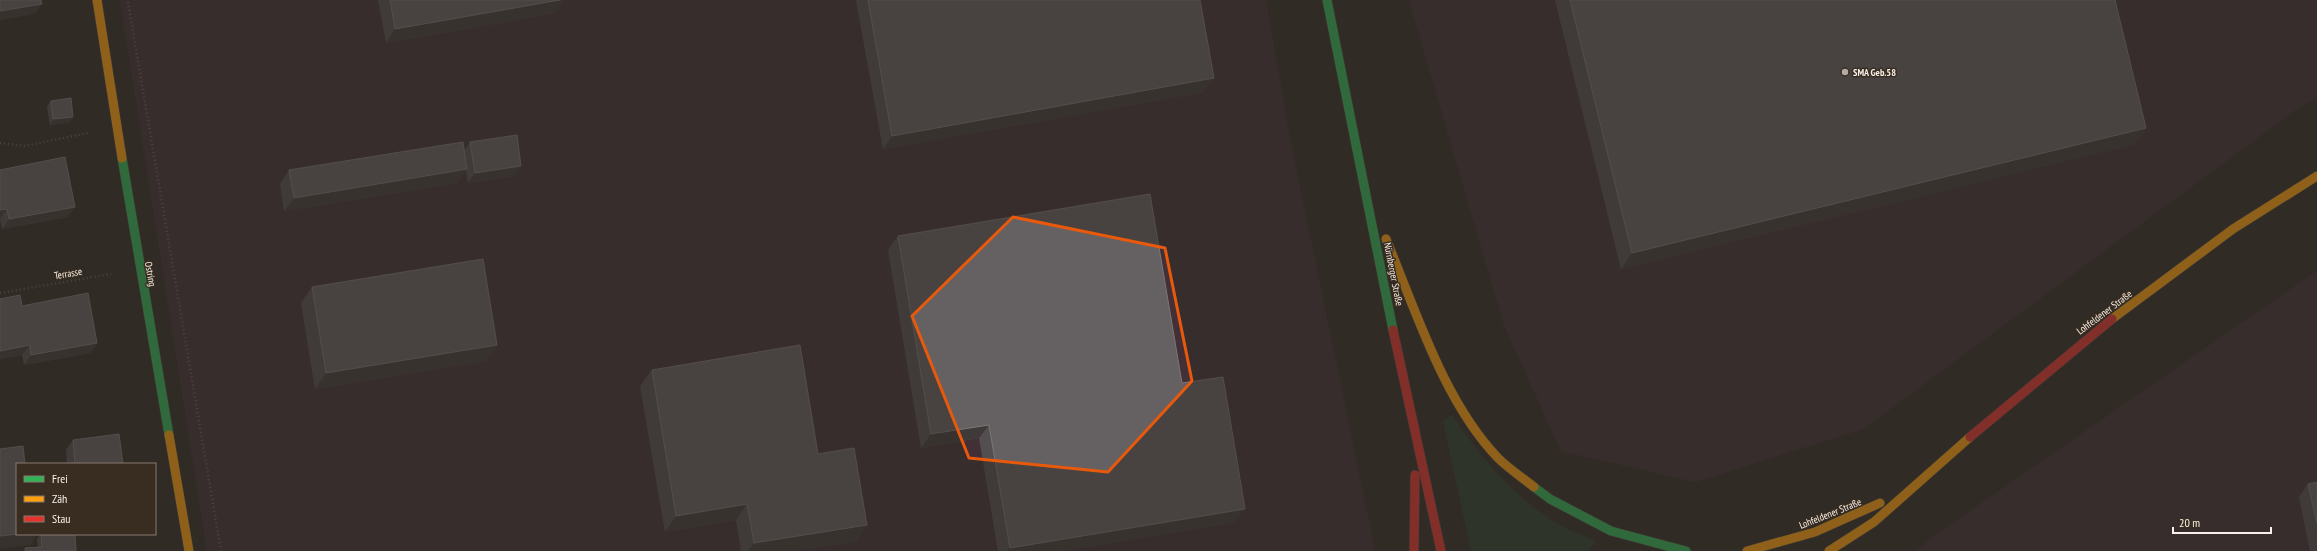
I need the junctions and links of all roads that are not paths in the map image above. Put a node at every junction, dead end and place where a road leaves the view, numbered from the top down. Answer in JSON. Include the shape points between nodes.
{"nodes":[{"id":1,"x":97,"y":0,"type":"edge"},
{"id":2,"x":1327,"y":0,"type":"edge"},
{"id":3,"x":2317,"y":176,"type":"edge"},
{"id":4,"x":1369,"y":199,"type":"junction"},
{"id":5,"x":1415,"y":442,"type":"junction"},
{"id":6,"x":1918,"y":482,"type":"junction"},
{"id":7,"x":189,"y":551,"type":"edge"},
{"id":8,"x":1414,"y":551,"type":"edge"},
{"id":9,"x":1441,"y":551,"type":"edge"},
{"id":10,"x":1686,"y":551,"type":"edge"},
{"id":11,"x":1746,"y":551,"type":"edge"},
{"id":12,"x":1829,"y":551,"type":"edge"}],
"edges":[{"from":1,"to":7,"type":"main road","name":"Ostring","via":[[139,268]]},
{"from":2,"to":4,"type":"main road","name":"Nürnberger Straße"},
{"from":3,"to":6,"type":"main road","name":"Lohfeldener Straße","via":[[2233,229],[2091,334]]},
{"from":4,"to":5,"type":"main road","name":"Nürnberger Straße"},
{"from":4,"to":10,"type":"main road","via":[[1446,381],[1471,425],[1499,459],[1550,500],[1611,531]]},
{"from":5,"to":8,"type":"main road"},
{"from":5,"to":9,"type":"main road","name":"Nürnberger Straße"},
{"from":6,"to":11,"type":"main road","name":"Lohfeldener Straße","via":[[1860,514],[1820,531]]},
{"from":6,"to":12,"type":"main road","name":"Lohfeldener Straße","via":[[1874,522]]}]}
